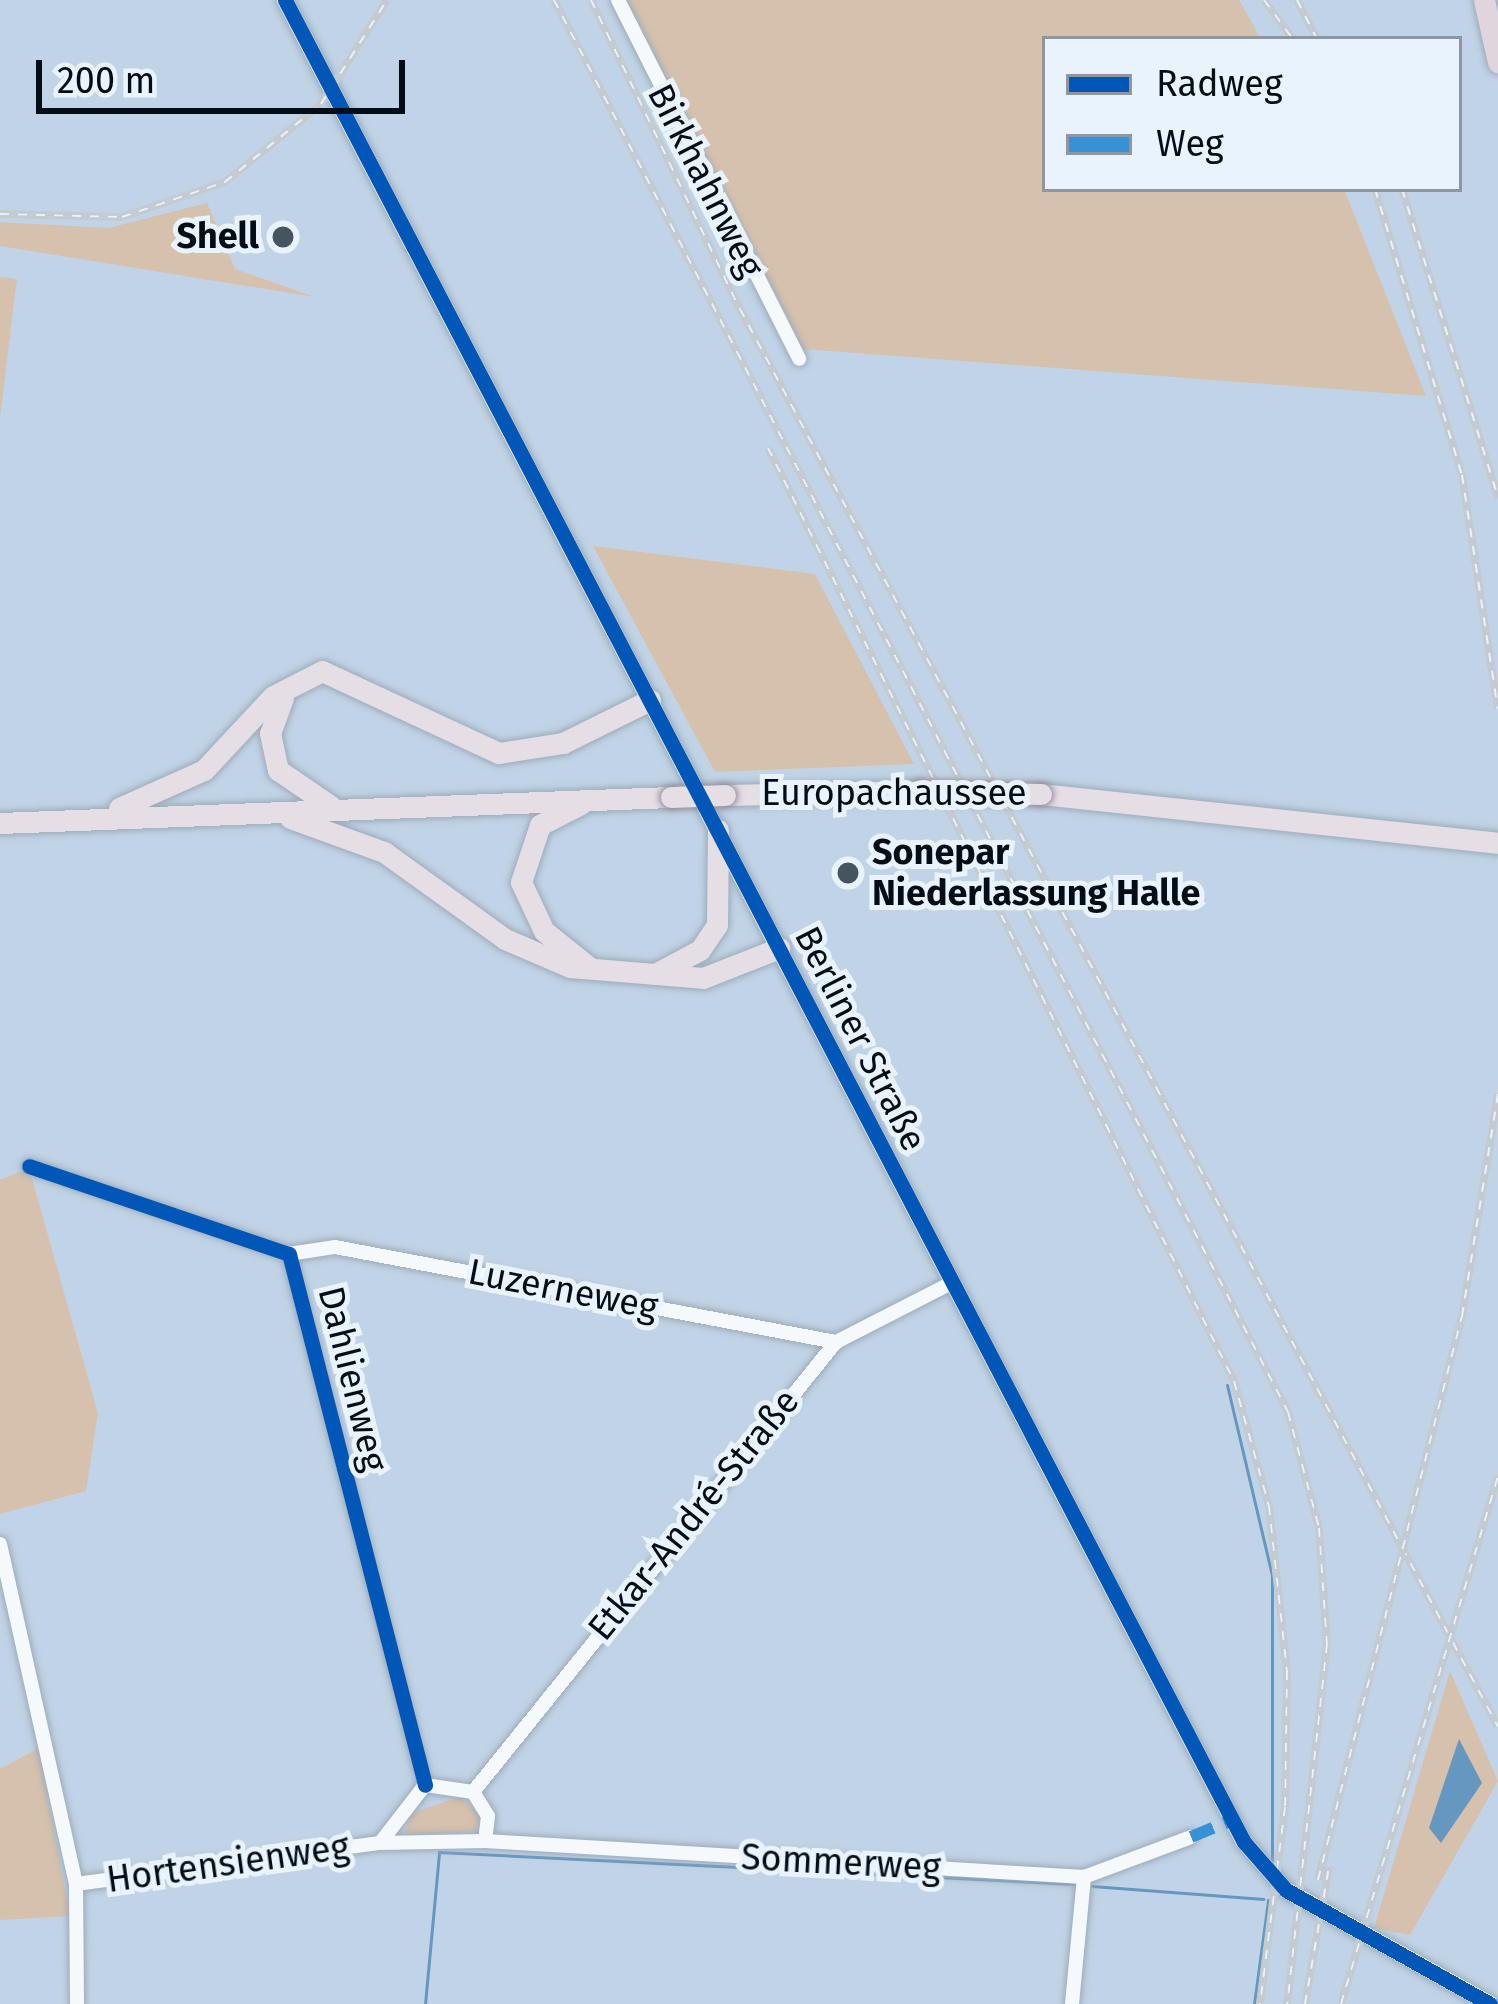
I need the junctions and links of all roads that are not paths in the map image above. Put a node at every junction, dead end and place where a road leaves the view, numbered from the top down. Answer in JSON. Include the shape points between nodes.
{"nodes":[{"id":1,"x":285,"y":0,"type":"edge"},
{"id":2,"x":618,"y":0,"type":"edge"},
{"id":3,"x":1484,"y":0,"type":"edge"},
{"id":4,"x":1495,"y":0,"type":"edge"},
{"id":5,"x":1498,"y":11,"type":"edge"},
{"id":6,"x":1498,"y":62,"type":"edge"},
{"id":7,"x":799,"y":358,"type":"dead end"},
{"id":8,"x":298,"y":678,"type":"junction"},
{"id":9,"x":650,"y":700,"type":"junction"},
{"id":10,"x":594,"y":800,"type":"junction"},
{"id":11,"x":338,"y":809,"type":"junction"},
{"id":12,"x":261,"y":811,"type":"junction"},
{"id":13,"x":86,"y":818,"type":"junction"},
{"id":14,"x":0,"y":823,"type":"edge"},
{"id":15,"x":718,"y":830,"type":"junction"},
{"id":16,"x":1498,"y":843,"type":"edge"},
{"id":17,"x":778,"y":948,"type":"junction"},
{"id":18,"x":594,"y":971,"type":"junction"},
{"id":19,"x":630,"y":979,"type":"junction"},
{"id":20,"x":29,"y":1166,"type":"dead end"},
{"id":21,"x":289,"y":1254,"type":"junction"},
{"id":22,"x":953,"y":1282,"type":"junction"},
{"id":23,"x":836,"y":1342,"type":"junction"},
{"id":24,"x":0,"y":1544,"type":"edge"},
{"id":25,"x":425,"y":1785,"type":"junction"},
{"id":26,"x":473,"y":1792,"type":"junction"},
{"id":27,"x":1191,"y":1837,"type":"dead end"},
{"id":28,"x":484,"y":1841,"type":"junction"},
{"id":29,"x":380,"y":1844,"type":"junction"},
{"id":30,"x":1082,"y":1883,"type":"junction"},
{"id":31,"x":76,"y":1884,"type":"junction"},
{"id":32,"x":76,"y":2004,"type":"edge"},
{"id":33,"x":1072,"y":2004,"type":"edge"},
{"id":34,"x":1490,"y":2004,"type":"edge"}],
"edges":[{"from":1,"to":9,"type":"street","name":"Berliner Straße"},
{"from":2,"to":7,"type":"street","name":"Birkhahnweg"},
{"from":3,"to":6,"type":"highway"},
{"from":4,"to":5,"type":"highway"},
{"from":8,"to":9,"type":"main road","via":[[342,674],[431,730],[499,753],[563,743]]},
{"from":8,"to":11,"type":"main road","via":[[272,722],[274,759],[297,790]]},
{"from":8,"to":13,"type":"main road","via":[[204,770]]},
{"from":9,"to":15,"type":"street","name":"Berliner Straße"},
{"from":10,"to":11,"type":"main road","name":"Europachaussee"},
{"from":10,"to":16,"type":"main road","name":"Europachaussee","bridge":true,"via":[[1041,794]]},
{"from":10,"to":18,"type":"main road","via":[[540,825],[520,882],[544,931]]},
{"from":11,"to":12,"type":"main road","name":"Europachaussee"},
{"from":12,"to":13,"type":"main road","name":"Europachaussee"},
{"from":12,"to":18,"type":"main road","via":[[356,839],[505,939]]},
{"from":13,"to":14,"type":"main road","name":"Europachaussee"},
{"from":15,"to":17,"type":"street","name":"Berliner Straße"},
{"from":15,"to":19,"type":"main road","via":[[722,906],[710,938],[672,971]]},
{"from":17,"to":19,"type":"main road","via":[[703,978]]},
{"from":17,"to":22,"type":"street","name":"Berliner Straße"},
{"from":18,"to":19,"type":"main road"},
{"from":20,"to":21,"type":"street","name":"Dahlienweg"},
{"from":21,"to":23,"type":"street","name":"Luzerneweg","via":[[335,1247]]},
{"from":21,"to":25,"type":"street","name":"Dahlienweg"},
{"from":22,"to":23,"type":"street","name":"Etkar-André-Straße"},
{"from":22,"to":34,"type":"street","name":"Berliner Straße","via":[[1263,1870]]},
{"from":23,"to":26,"type":"street","name":"Etkar-André-Straße"},
{"from":24,"to":31,"type":"street"},
{"from":25,"to":26,"type":"street"},
{"from":25,"to":29,"type":"street"},
{"from":26,"to":28,"type":"street","via":[[488,1816]]},
{"from":27,"to":30,"type":"street","name":"Sommerweg"},
{"from":28,"to":29,"type":"street","name":"Sommerweg"},
{"from":28,"to":30,"type":"street","name":"Sommerweg"},
{"from":29,"to":31,"type":"street","name":"Hortensienweg"},
{"from":30,"to":33,"type":"street"},
{"from":31,"to":32,"type":"street"}]}
